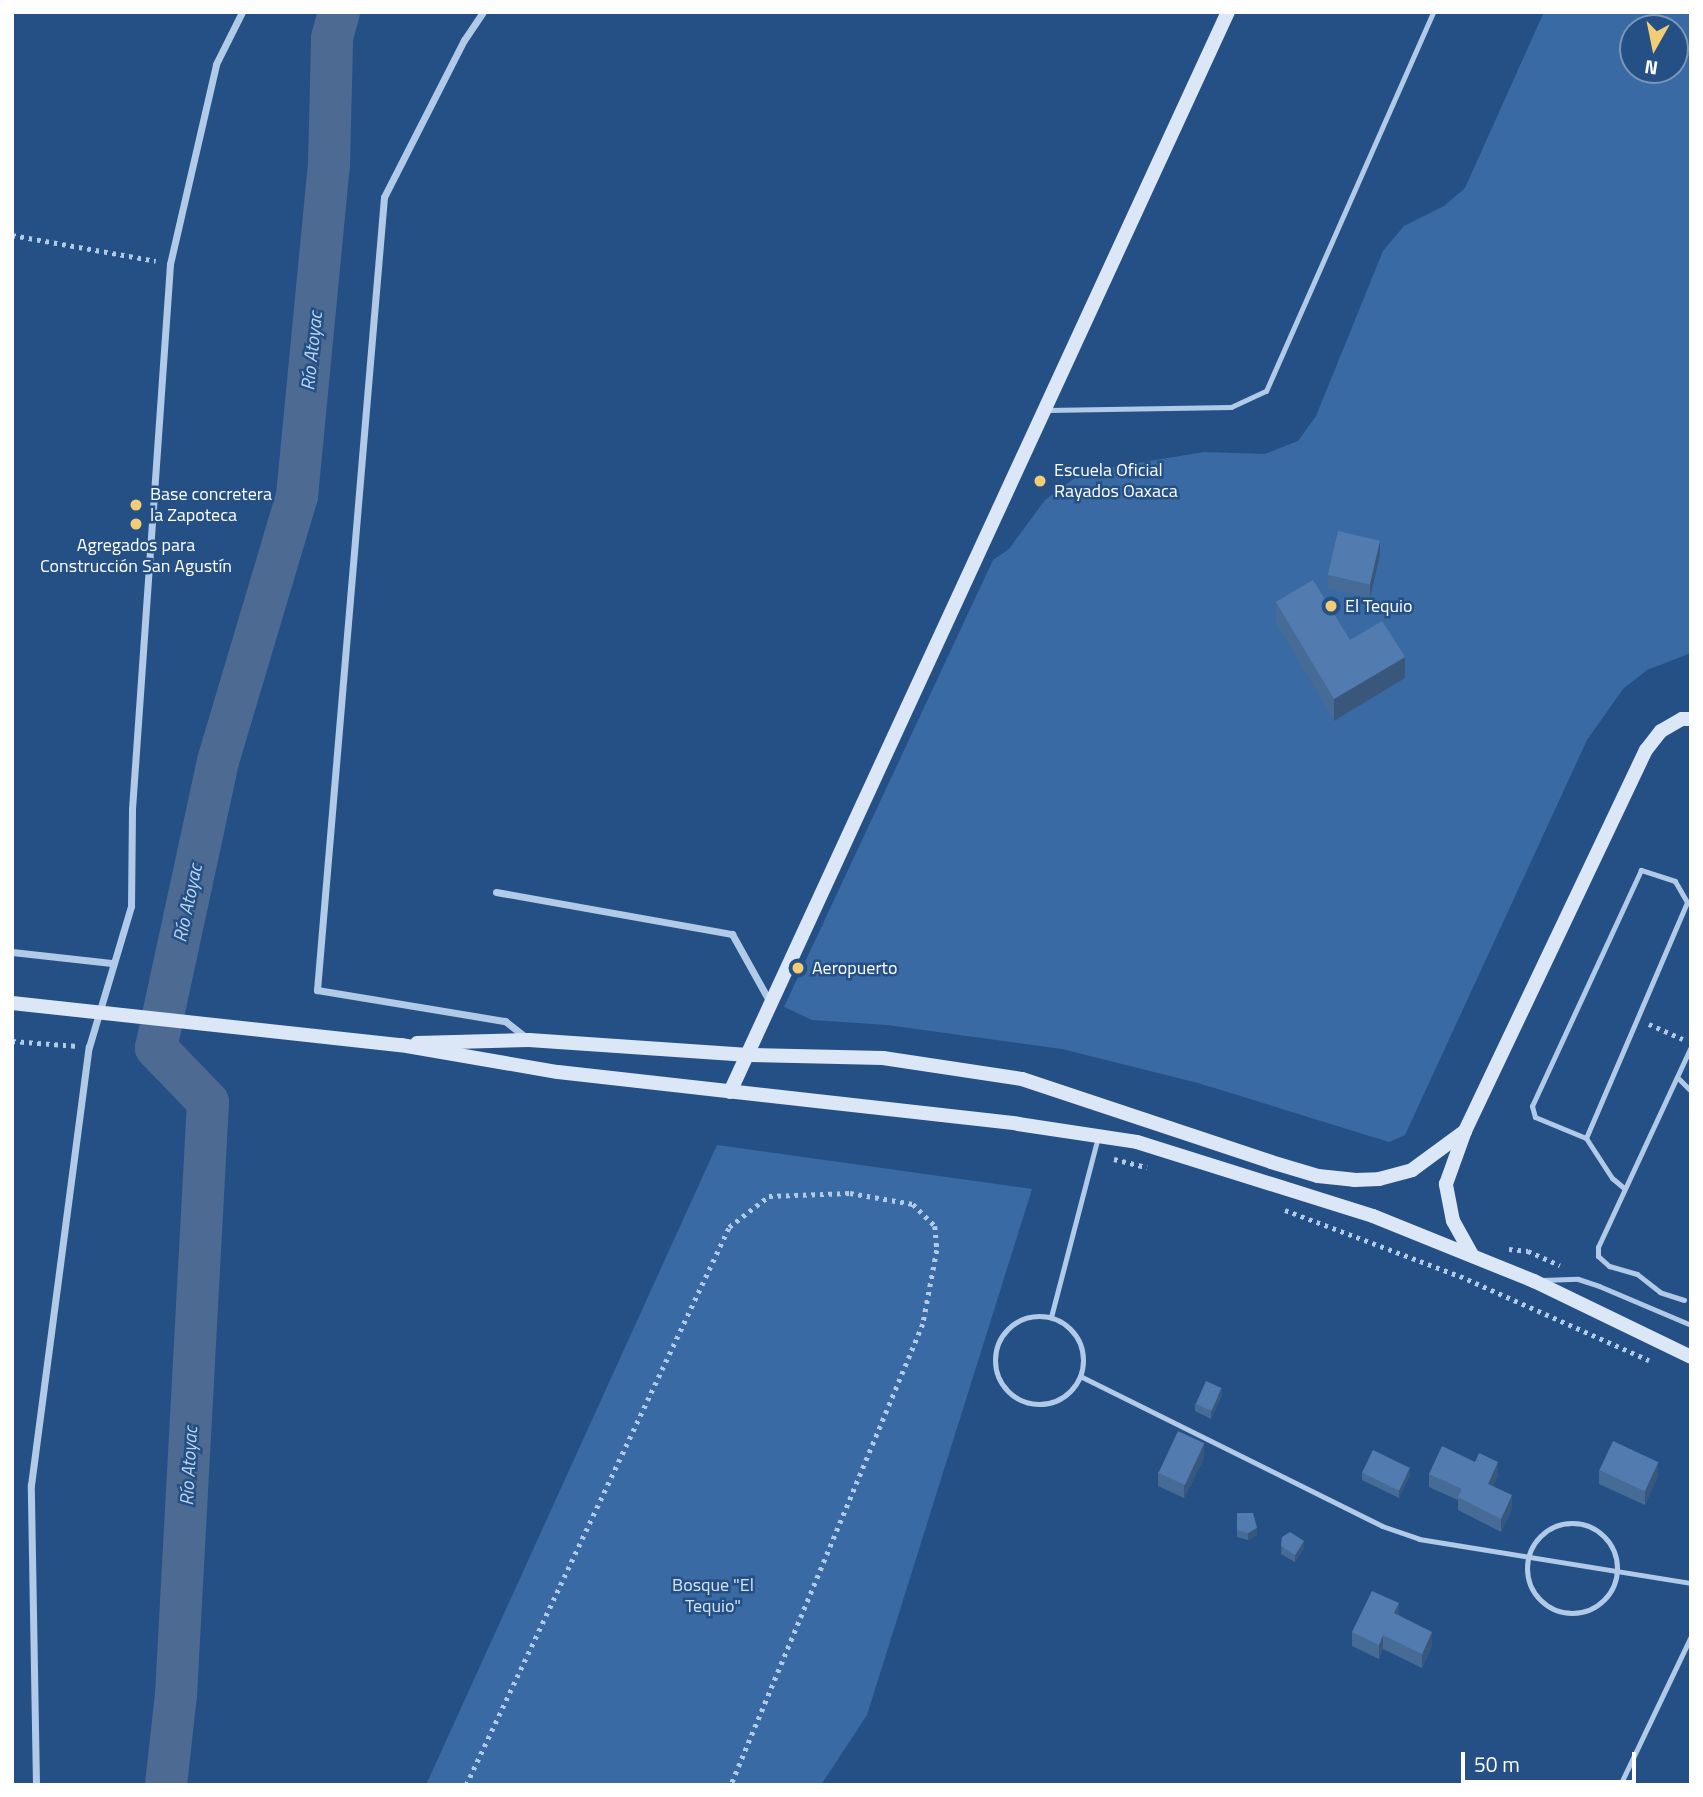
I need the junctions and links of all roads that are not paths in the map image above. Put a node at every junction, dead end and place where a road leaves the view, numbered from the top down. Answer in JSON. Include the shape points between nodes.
{"nodes":[{"id":1,"x":242,"y":12,"type":"edge"},
{"id":2,"x":483,"y":12,"type":"edge"},
{"id":3,"x":1228,"y":12,"type":"edge"},
{"id":4,"x":1433,"y":12,"type":"edge"},
{"id":5,"x":1047,"y":410,"type":"junction"},
{"id":6,"x":1691,"y":719,"type":"edge"},
{"id":7,"x":496,"y":892,"type":"dead end"},
{"id":8,"x":12,"y":952,"type":"edge"},
{"id":9,"x":111,"y":963,"type":"junction"},
{"id":10,"x":12,"y":1003,"type":"edge"},
{"id":11,"x":772,"y":1005,"type":"junction"},
{"id":12,"x":529,"y":1040,"type":"junction"},
{"id":13,"x":401,"y":1045,"type":"junction"},
{"id":14,"x":1691,"y":1045,"type":"edge"},
{"id":15,"x":747,"y":1055,"type":"junction"},
{"id":16,"x":1677,"y":1077,"type":"junction"},
{"id":17,"x":1691,"y":1091,"type":"edge"},
{"id":18,"x":730,"y":1092,"type":"junction"},
{"id":19,"x":1465,"y":1130,"type":"junction"},
{"id":20,"x":1099,"y":1135,"type":"junction"},
{"id":21,"x":1586,"y":1138,"type":"junction"},
{"id":22,"x":1624,"y":1188,"type":"junction"},
{"id":23,"x":1473,"y":1256,"type":"junction"},
{"id":24,"x":1534,"y":1281,"type":"junction"},
{"id":25,"x":1684,"y":1300,"type":"dead end"},
{"id":26,"x":1051,"y":1317,"type":"junction"},
{"id":27,"x":1691,"y":1325,"type":"edge"},
{"id":28,"x":1691,"y":1357,"type":"edge"},
{"id":29,"x":1080,"y":1376,"type":"junction"},
{"id":30,"x":1527,"y":1558,"type":"junction"},
{"id":31,"x":1619,"y":1572,"type":"junction"},
{"id":32,"x":1691,"y":1583,"type":"edge"},
{"id":33,"x":1691,"y":1636,"type":"edge"},
{"id":34,"x":36,"y":1785,"type":"edge"},
{"id":35,"x":1620,"y":1785,"type":"edge"}],
"edges":[{"from":1,"to":9,"type":"street","via":[[216,64],[170,264],[132,809],[131,906]]},
{"from":2,"to":12,"type":"street","via":[[464,40],[384,197],[317,990],[505,1021]]},
{"from":3,"to":5,"type":"street"},
{"from":4,"to":5,"type":"lane","via":[[1266,391],[1231,407]]},
{"from":5,"to":11,"type":"street"},
{"from":6,"to":19,"type":"street","via":[[1661,731],[1646,750]]},
{"from":7,"to":11,"type":"street","via":[[732,934]]},
{"from":8,"to":9,"type":"street"},
{"from":9,"to":34,"type":"street","via":[[89,1047],[31,1485]]},
{"from":10,"to":13,"type":"street"},
{"from":11,"to":15,"type":"street"},
{"from":12,"to":13,"type":"street","via":[[456,1039]]},
{"from":12,"to":15,"type":"street"},
{"from":13,"to":18,"type":"street","via":[[558,1072]]},
{"from":14,"to":16,"type":"lane"},
{"from":15,"to":18,"type":"street"},
{"from":15,"to":19,"type":"street","via":[[883,1058],[1022,1079],[1318,1176],[1379,1179],[1412,1170]]},
{"from":16,"to":17,"type":"lane"},
{"from":16,"to":22,"type":"lane"},
{"from":18,"to":20,"type":"street"},
{"from":19,"to":23,"type":"street","via":[[1446,1184],[1453,1221]]},
{"from":20,"to":23,"type":"street","via":[[1184,1154],[1373,1216]]},
{"from":20,"to":26,"type":"lane"},
{"from":21,"to":21,"type":"lane","via":[[1535,1117],[1532,1106],[1641,870],[1675,881],[1687,902]]},
{"from":21,"to":22,"type":"lane","via":[[1612,1178]]},
{"from":22,"to":25,"type":"lane","via":[[1600,1238],[1598,1256],[1609,1266],[1637,1274],[1660,1292]]},
{"from":23,"to":24,"type":"street"},
{"from":24,"to":27,"type":"lane","via":[[1578,1279]]},
{"from":24,"to":28,"type":"street"},
{"from":26,"to":29,"type":"lane","via":[[1075,1334],[1083,1362]]},
{"from":26,"to":29,"type":"lane","via":[[1021,1320],[1008,1328],[997,1349],[996,1371],[1015,1396],[1045,1404],[1066,1394]]},
{"from":29,"to":30,"type":"lane","via":[[1382,1526],[1449,1546]]},
{"from":30,"to":31,"type":"lane"},
{"from":30,"to":31,"type":"lane","via":[[1545,1531],[1560,1523],[1579,1522],[1609,1540]]},
{"from":30,"to":31,"type":"lane","via":[[1533,1592],[1558,1611],[1582,1612],[1603,1601]]},
{"from":31,"to":32,"type":"lane"},
{"from":33,"to":35,"type":"lane"}]}
